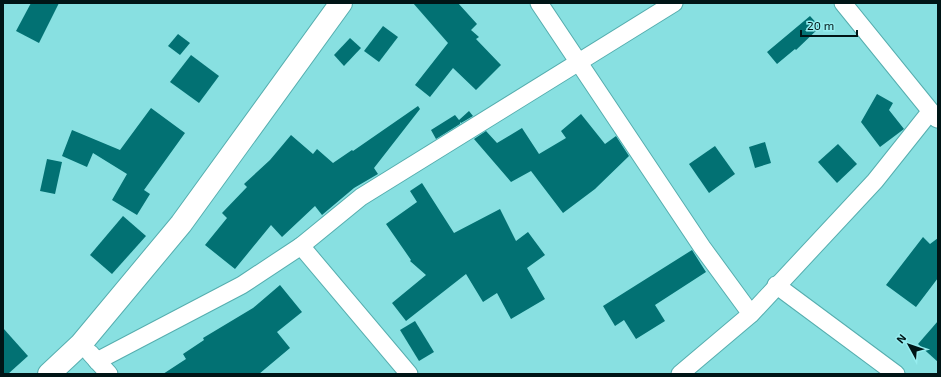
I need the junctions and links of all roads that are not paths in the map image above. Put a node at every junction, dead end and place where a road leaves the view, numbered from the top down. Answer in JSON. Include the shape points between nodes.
{"nodes":[{"id":1,"x":341,"y":3,"type":"edge"},
{"id":2,"x":539,"y":3,"type":"edge"},
{"id":3,"x":674,"y":3,"type":"edge"},
{"id":4,"x":842,"y":3,"type":"edge"},
{"id":5,"x":579,"y":62,"type":"junction"},
{"id":6,"x":934,"y":116,"type":"edge"},
{"id":7,"x":301,"y":246,"type":"junction"},
{"id":8,"x":776,"y":285,"type":"junction"},
{"id":9,"x":751,"y":314,"type":"junction"},
{"id":10,"x":81,"y":344,"type":"junction"},
{"id":11,"x":97,"y":361,"type":"junction"},
{"id":12,"x":49,"y":374,"type":"edge"},
{"id":13,"x":109,"y":374,"type":"edge"},
{"id":14,"x":410,"y":374,"type":"edge"},
{"id":15,"x":680,"y":374,"type":"edge"},
{"id":16,"x":896,"y":374,"type":"edge"}],
"edges":[{"from":1,"to":10,"type":"street","via":[[181,224]]},
{"from":2,"to":5,"type":"street"},
{"from":3,"to":5,"type":"street"},
{"from":4,"to":6,"type":"street"},
{"from":5,"to":7,"type":"street","via":[[361,197]]},
{"from":5,"to":9,"type":"street","via":[[702,247]]},
{"from":6,"to":8,"type":"street"},
{"from":7,"to":11,"type":"street","via":[[242,285]]},
{"from":7,"to":14,"type":"street"},
{"from":8,"to":9,"type":"street"},
{"from":8,"to":16,"type":"street"},
{"from":9,"to":15,"type":"street"},
{"from":10,"to":11,"type":"street"},
{"from":10,"to":12,"type":"street"},
{"from":11,"to":13,"type":"street"}]}
